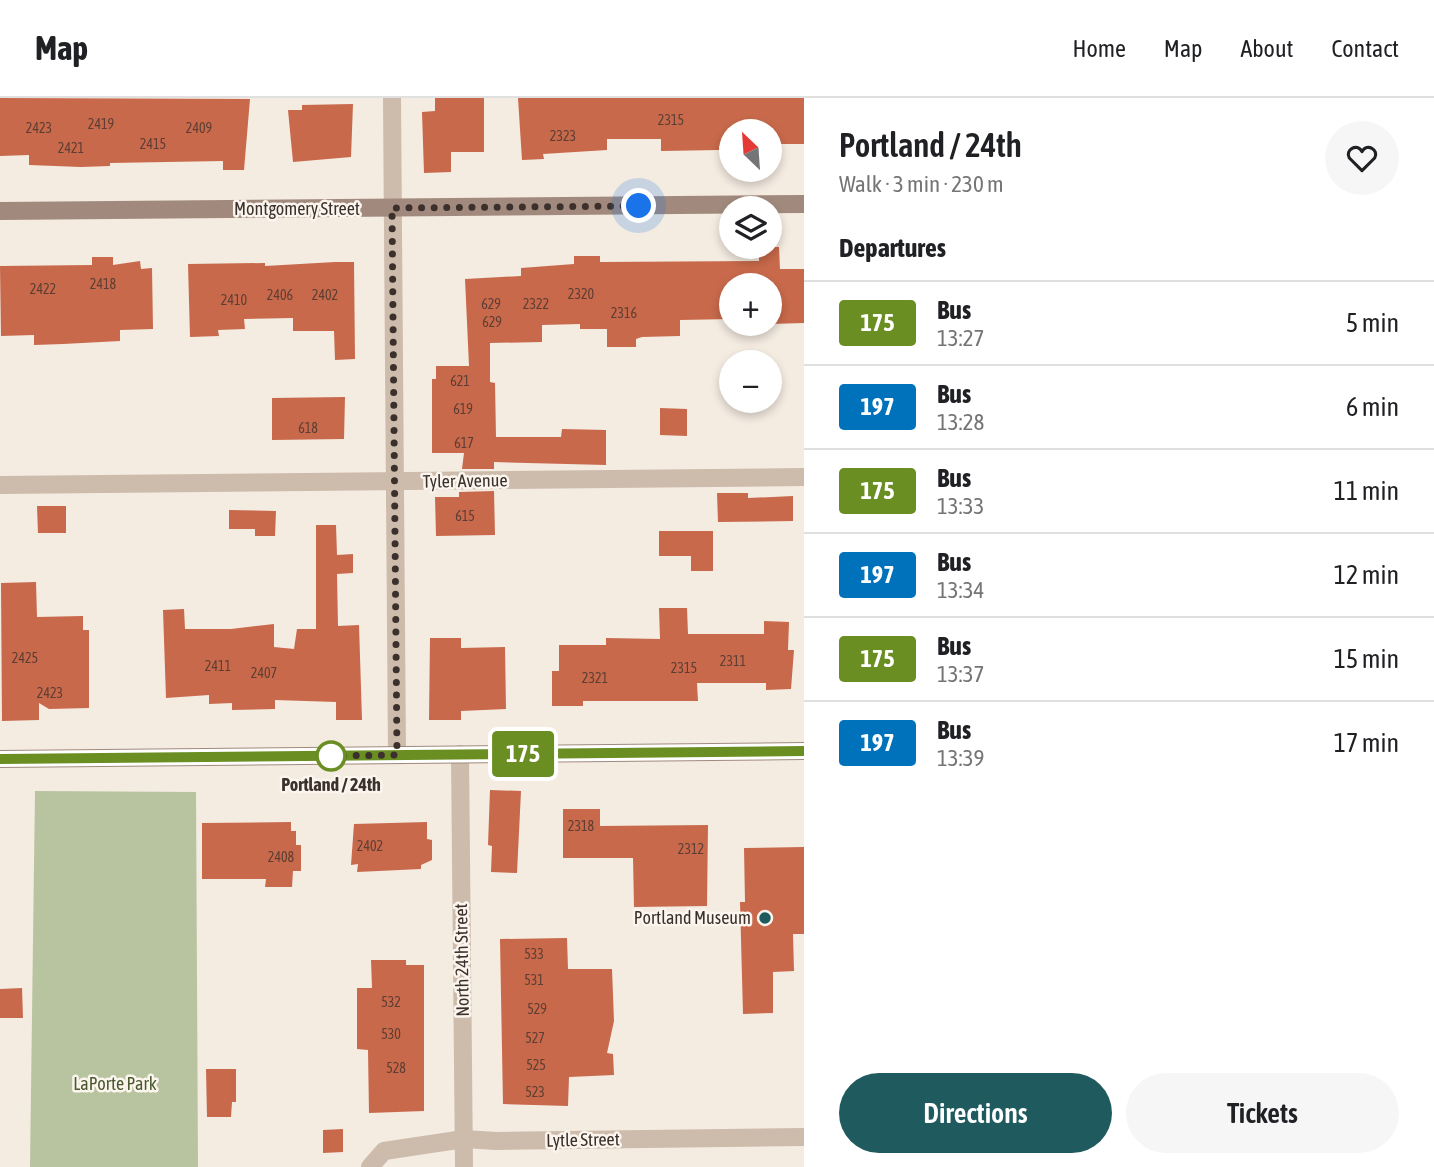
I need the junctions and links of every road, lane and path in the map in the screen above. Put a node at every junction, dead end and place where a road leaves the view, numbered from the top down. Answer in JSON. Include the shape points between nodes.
{"nodes":[{"id":1,"x":392,"y":98,"type":"edge"},
{"id":2,"x":804,"y":204,"type":"edge"},
{"id":3,"x":392,"y":208,"type":"junction"},
{"id":4,"x":0,"y":211,"type":"edge"},
{"id":5,"x":804,"y":477,"type":"edge"},
{"id":6,"x":394,"y":482,"type":"junction"},
{"id":7,"x":0,"y":485,"type":"edge"},
{"id":8,"x":804,"y":751,"type":"edge"},
{"id":9,"x":460,"y":754,"type":"junction"},
{"id":10,"x":397,"y":755,"type":"junction"},
{"id":11,"x":0,"y":759,"type":"edge"},
{"id":12,"x":804,"y":1137,"type":"edge"},
{"id":13,"x":464,"y":1139,"type":"junction"},
{"id":14,"x":370,"y":1167,"type":"edge"},
{"id":15,"x":464,"y":1167,"type":"edge"}],
"edges":[{"from":1,"to":3,"type":"street"},
{"from":2,"to":3,"type":"street","name":"Montgomery Street"},
{"from":3,"to":4,"type":"street","name":"Montgomery Street"},
{"from":3,"to":6,"type":"street"},
{"from":5,"to":6,"type":"street","name":"Tyler Avenue"},
{"from":6,"to":7,"type":"street","name":"Tyler Avenue"},
{"from":6,"to":10,"type":"street"},
{"from":8,"to":9,"type":"street"},
{"from":9,"to":10,"type":"street"},
{"from":9,"to":13,"type":"street","name":"North 24th Street"},
{"from":10,"to":11,"type":"street"},
{"from":12,"to":13,"type":"street","name":"Lytle Street"},
{"from":13,"to":14,"type":"street","name":"Lytle Street","via":[[384,1151]]},
{"from":13,"to":15,"type":"street","name":"North 24th Street"}]}
